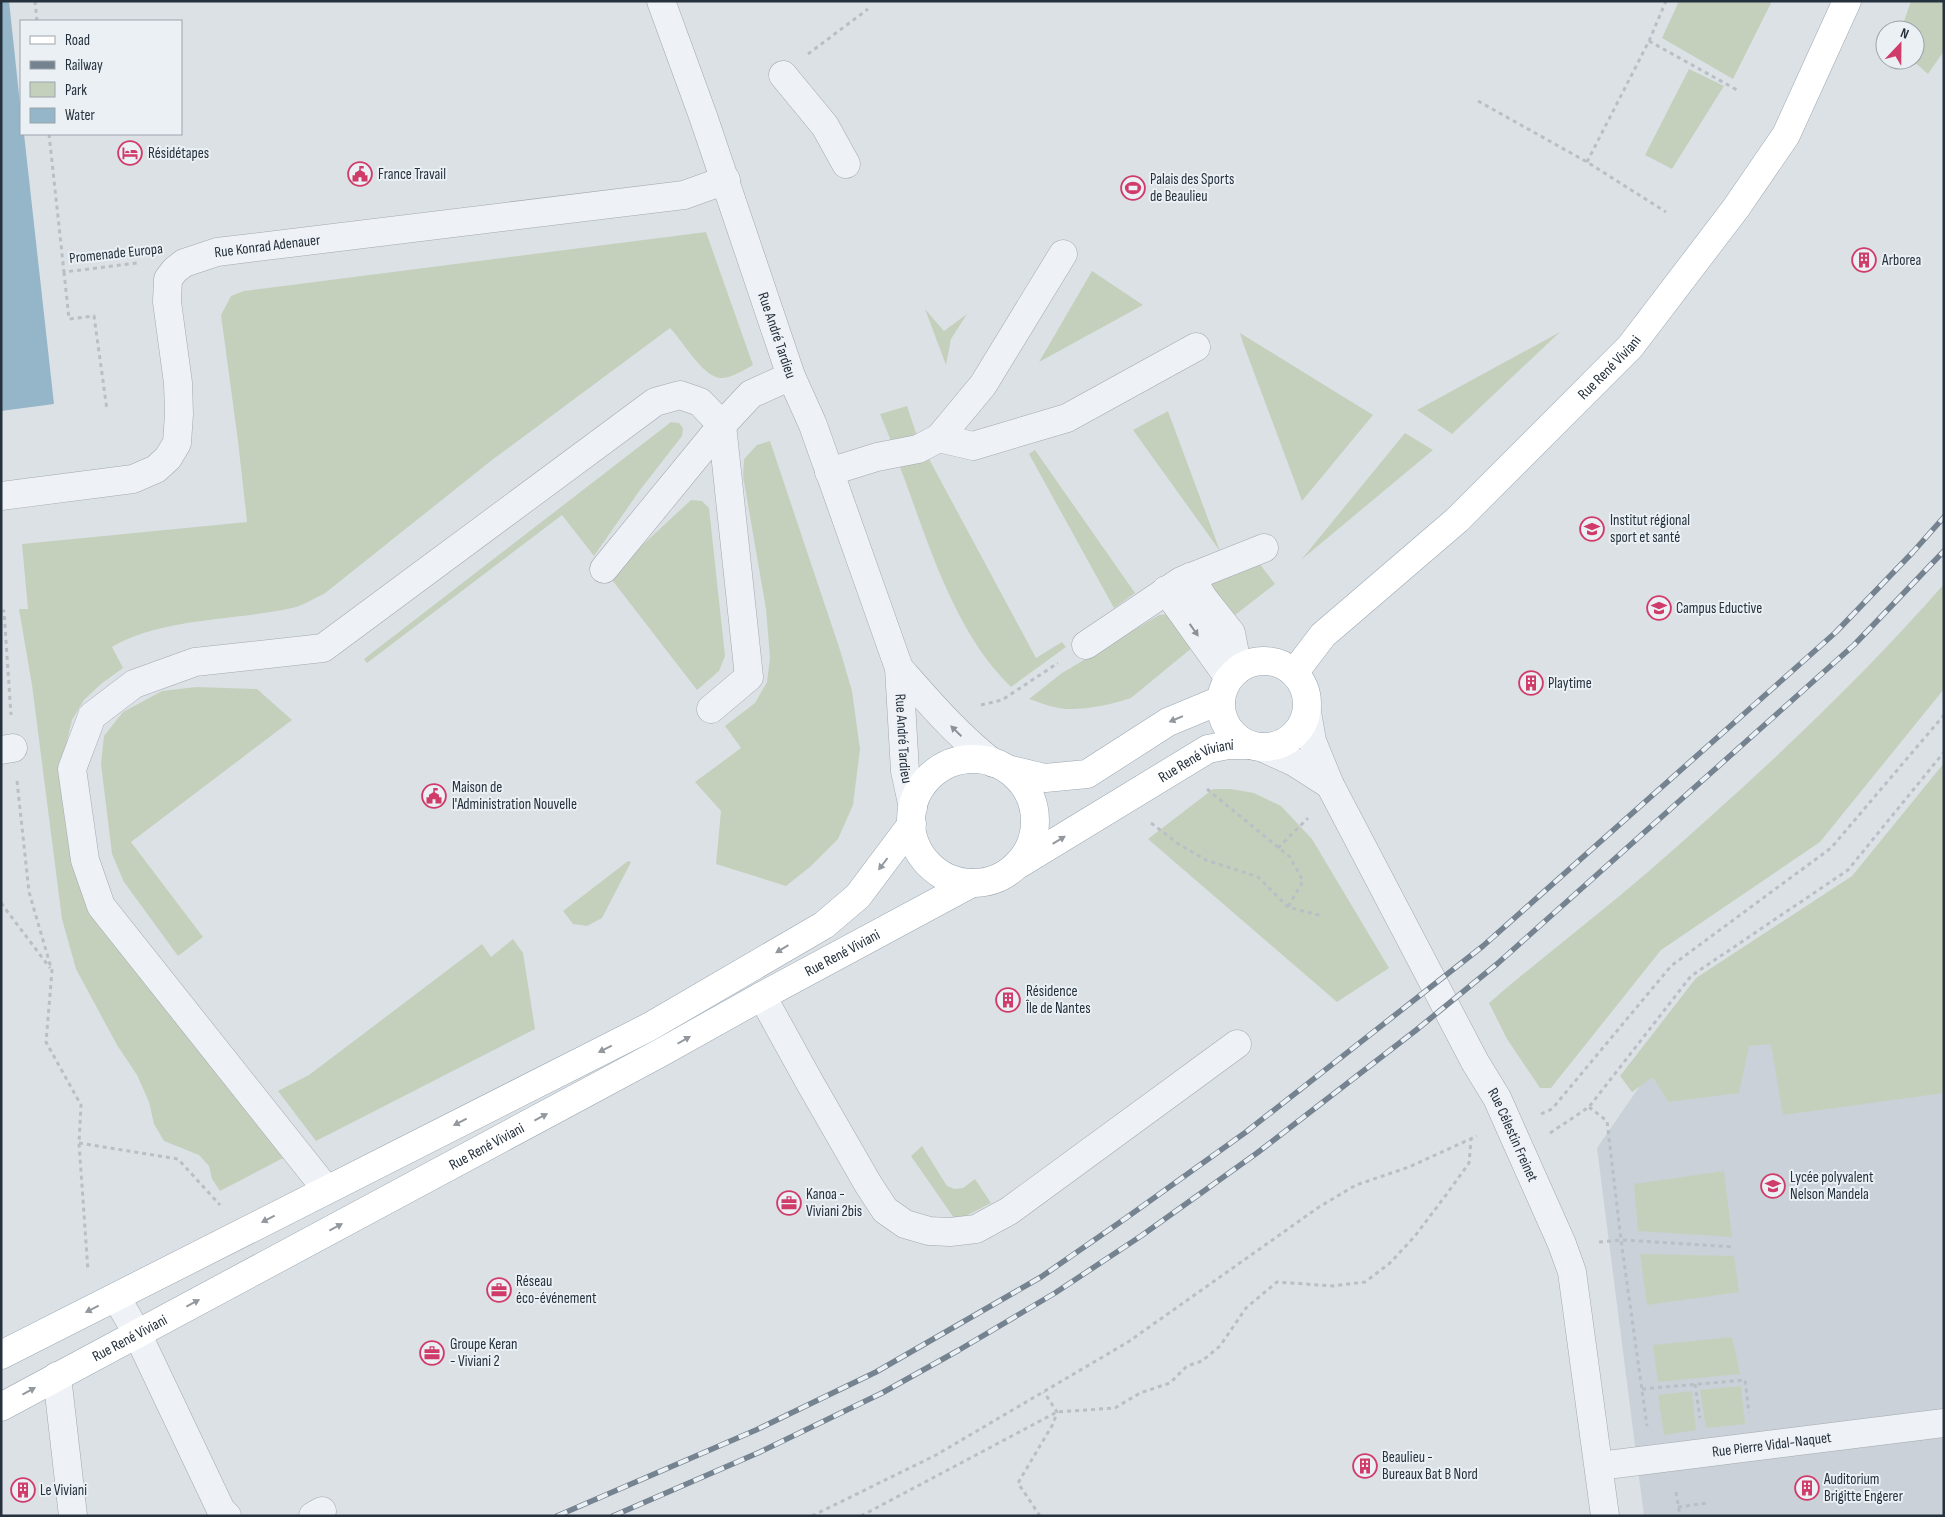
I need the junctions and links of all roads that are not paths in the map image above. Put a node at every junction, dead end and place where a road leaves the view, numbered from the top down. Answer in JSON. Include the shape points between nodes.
{"nodes":[{"id":1,"x":661,"y":1,"type":"edge"},
{"id":2,"x":1847,"y":1,"type":"edge"},
{"id":3,"x":783,"y":75,"type":"dead end"},
{"id":4,"x":846,"y":164,"type":"dead end"},
{"id":5,"x":726,"y":180,"type":"junction"},
{"id":6,"x":1063,"y":254,"type":"dead end"},
{"id":7,"x":1196,"y":347,"type":"dead end"},
{"id":8,"x":791,"y":376,"type":"junction"},
{"id":9,"x":722,"y":425,"type":"junction"},
{"id":10,"x":939,"y":438,"type":"junction"},
{"id":11,"x":830,"y":472,"type":"junction"},
{"id":12,"x":1,"y":496,"type":"edge"},
{"id":13,"x":1264,"y":548,"type":"dead end"},
{"id":14,"x":604,"y":569,"type":"dead end"},
{"id":15,"x":1190,"y":577,"type":"junction"},
{"id":16,"x":1166,"y":590,"type":"junction"},
{"id":17,"x":1086,"y":645,"type":"road end"},
{"id":18,"x":899,"y":668,"type":"junction"},
{"id":19,"x":1294,"y":673,"type":"junction"},
{"id":20,"x":1230,"y":682,"type":"junction"},
{"id":21,"x":711,"y":709,"type":"dead end"},
{"id":22,"x":1307,"y":712,"type":"junction"},
{"id":23,"x":1256,"y":746,"type":"junction"},
{"id":24,"x":1000,"y":766,"type":"junction"},
{"id":25,"x":1330,"y":785,"type":"junction"},
{"id":26,"x":912,"y":816,"type":"junction"},
{"id":27,"x":1017,"y":865,"type":"junction"},
{"id":28,"x":972,"y":883,"type":"junction"},
{"id":29,"x":762,"y":996,"type":"junction"},
{"id":30,"x":1237,"y":1044,"type":"dead end"},
{"id":31,"x":326,"y":1189,"type":"junction"},
{"id":32,"x":116,"y":1296,"type":"junction"},
{"id":33,"x":137,"y":1333,"type":"junction"},
{"id":34,"x":1,"y":1355,"type":"edge"},
{"id":35,"x":57,"y":1376,"type":"junction"},
{"id":36,"x":1,"y":1407,"type":"edge"},
{"id":37,"x":1944,"y":1423,"type":"edge"},
{"id":38,"x":1599,"y":1466,"type":"junction"},
{"id":39,"x":73,"y":1516,"type":"edge"},
{"id":40,"x":227,"y":1516,"type":"edge"},
{"id":41,"x":1606,"y":1516,"type":"edge"}],
"edges":[{"from":1,"to":5,"type":"street","name":"Rue André Tardieu"},
{"from":2,"to":19,"type":"main road","name":"Rue René Viviani","via":[[1786,135],[1736,208],[1630,347],[1457,520],[1323,635]]},
{"from":3,"to":4,"type":"street","via":[[825,126]]},
{"from":5,"to":8,"type":"street","name":"Rue André Tardieu"},
{"from":5,"to":12,"type":"street","name":"Rue Konrad Adenauer","via":[[684,195],[217,252],[184,263],[168,279],[167,302],[179,414],[177,443],[168,458],[156,469],[133,479]]},
{"from":6,"to":10,"type":"street","via":[[983,385]]},
{"from":7,"to":10,"type":"street","via":[[1067,418],[973,446]]},
{"from":8,"to":9,"type":"street","via":[[751,394]]},
{"from":8,"to":11,"type":"street","name":"Rue André Tardieu"},
{"from":9,"to":14,"type":"street"},
{"from":9,"to":21,"type":"street","via":[[749,677]]},
{"from":9,"to":31,"type":"street","via":[[700,402],[680,395],[655,402],[323,648],[195,662],[134,684],[92,716],[72,769],[85,860],[102,906]]},
{"from":10,"to":11,"type":"street","via":[[918,449],[877,457]]},
{"from":11,"to":18,"type":"street","name":"Rue André Tardieu"},
{"from":13,"to":15,"type":"street"},
{"from":15,"to":16,"type":"street"},
{"from":15,"to":20,"type":"street","via":[[1231,633]]},
{"from":16,"to":17,"type":"street"},
{"from":16,"to":20,"type":"street","one_way":true},
{"from":24,"to":18,"type":"street","name":"Rue André Tardieu","one_way":true,"via":[[969,744],[941,717]]},
{"from":18,"to":26,"type":"street","name":"Rue André Tardieu","via":[[905,771]]},
{"from":19,"to":20,"type":"main road","via":[[1273,661],[1261,661]]},
{"from":19,"to":22,"type":"main road","via":[[1304,686]]},
{"from":20,"to":23,"type":"main road","via":[[1221,708],[1226,724],[1236,737]]},
{"from":20,"to":24,"type":"main road","one_way":true,"via":[[1087,774],[1045,778]]},
{"from":22,"to":23,"type":"main road","via":[[1302,726],[1291,738],[1277,745]]},
{"from":22,"to":25,"type":"street","name":"Rue Célestin Freinet","via":[[1312,741]]},
{"from":23,"to":25,"type":"street","name":"Rue Célestin Freinet","via":[[1294,762]]},
{"from":27,"to":23,"type":"main road","name":"Rue René Viviani","one_way":true,"via":[[1208,749],[1228,744]]},
{"from":24,"to":26,"type":"main road","via":[[970,760],[938,770],[916,797]]},
{"from":24,"to":27,"type":"main road","via":[[1025,786],[1036,821],[1031,845]]},
{"from":25,"to":38,"type":"street","name":"Rue Célestin Freinet","via":[[1497,1098],[1562,1244],[1572,1272]]},
{"from":26,"to":28,"type":"main road","via":[[917,847],[930,865],[950,878]]},
{"from":26,"to":31,"type":"main road","one_way":true,"via":[[858,896],[824,925],[649,1028]]},
{"from":27,"to":28,"type":"main road","via":[[996,879]]},
{"from":28,"to":29,"type":"main road","name":"Rue René Viviani"},
{"from":29,"to":30,"type":"street","via":[[885,1210],[905,1224],[929,1231],[976,1229],[1009,1211]]},
{"from":33,"to":29,"type":"main road","name":"Rue René Viviani","one_way":true},
{"from":31,"to":32,"type":"main road","one_way":true},
{"from":32,"to":33,"type":"street"},
{"from":32,"to":34,"type":"main road","one_way":true},
{"from":33,"to":35,"type":"main road","name":"Rue René Viviani"},
{"from":33,"to":40,"type":"street","via":[[221,1510]]},
{"from":36,"to":35,"type":"main road","name":"Rue René Viviani","one_way":true},
{"from":35,"to":39,"type":"street"},
{"from":37,"to":38,"type":"street","name":"Rue Pierre Vidal-Naquet"},
{"from":38,"to":41,"type":"street","name":"Rue Célestin Freinet"}]}
